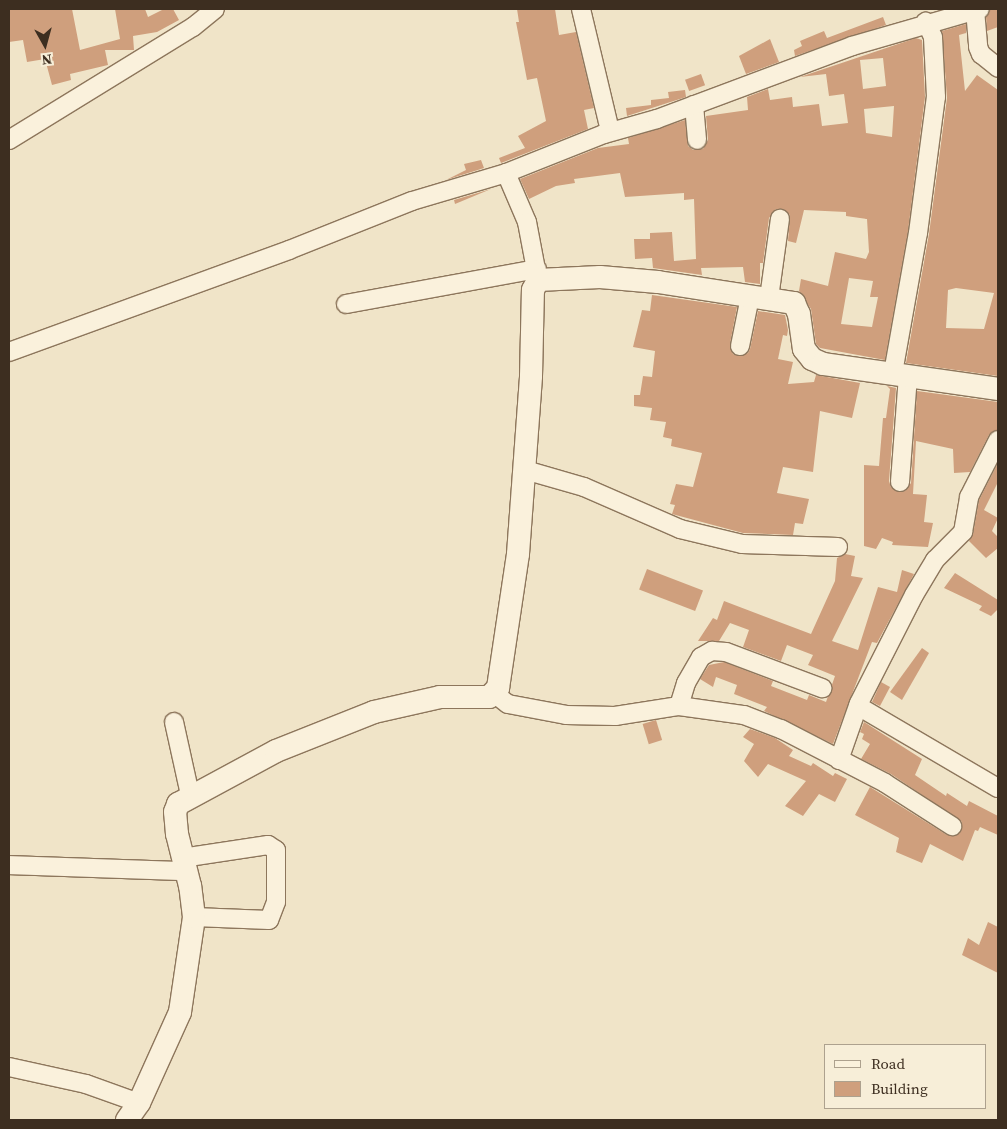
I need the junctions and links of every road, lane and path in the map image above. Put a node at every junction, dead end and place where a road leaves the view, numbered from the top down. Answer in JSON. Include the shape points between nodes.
{"nodes":[{"id":1,"x":215,"y":9,"type":"edge"},
{"id":2,"x":581,"y":9,"type":"edge"},
{"id":3,"x":978,"y":9,"type":"edge"},
{"id":4,"x":926,"y":22,"type":"junction"},
{"id":5,"x":998,"y":68,"type":"edge"},
{"id":6,"x":694,"y":105,"type":"junction"},
{"id":7,"x":610,"y":131,"type":"junction"},
{"id":8,"x":9,"y":140,"type":"edge"},
{"id":9,"x":696,"y":140,"type":"dead end"},
{"id":10,"x":506,"y":173,"type":"junction"},
{"id":11,"x":780,"y":219,"type":"dead end"},
{"id":12,"x":537,"y":274,"type":"junction"},
{"id":13,"x":759,"y":298,"type":"junction"},
{"id":14,"x":346,"y":304,"type":"dead end"},
{"id":15,"x":740,"y":346,"type":"dead end"},
{"id":16,"x":9,"y":352,"type":"edge"},
{"id":17,"x":901,"y":374,"type":"junction"},
{"id":18,"x":998,"y":389,"type":"edge"},
{"id":19,"x":998,"y":440,"type":"edge"},
{"id":20,"x":525,"y":470,"type":"junction"},
{"id":21,"x":900,"y":482,"type":"dead end"},
{"id":22,"x":838,"y":547,"type":"dead end"},
{"id":23,"x":822,"y":688,"type":"dead end"},
{"id":24,"x":497,"y":696,"type":"junction"},
{"id":25,"x":858,"y":706,"type":"junction"},
{"id":26,"x":672,"y":707,"type":"junction"},
{"id":27,"x":174,"y":722,"type":"dead end"},
{"id":28,"x":840,"y":760,"type":"junction"},
{"id":29,"x":998,"y":788,"type":"edge"},
{"id":30,"x":190,"y":795,"type":"junction"},
{"id":31,"x":952,"y":826,"type":"dead end"},
{"id":32,"x":9,"y":865,"type":"edge"},
{"id":33,"x":183,"y":865,"type":"junction"},
{"id":34,"x":194,"y":917,"type":"junction"},
{"id":35,"x":9,"y":1067,"type":"edge"},
{"id":36,"x":133,"y":1112,"type":"edge"}],
"edges":[{"from":1,"to":8,"type":"street","via":[[193,27]]},
{"from":2,"to":7,"type":"street"},
{"from":3,"to":4,"type":"street"},
{"from":3,"to":5,"type":"street","via":[[978,47],[981,54]]},
{"from":4,"to":6,"type":"street"},
{"from":4,"to":17,"type":"street","via":[[933,37],[936,97]]},
{"from":6,"to":7,"type":"street"},
{"from":6,"to":9,"type":"street"},
{"from":7,"to":10,"type":"street"},
{"from":10,"to":12,"type":"street","via":[[527,222]]},
{"from":10,"to":16,"type":"street","via":[[412,201],[280,254]]},
{"from":11,"to":13,"type":"street"},
{"from":12,"to":13,"type":"street","via":[[713,289]]},
{"from":12,"to":14,"type":"street"},
{"from":12,"to":20,"type":"street","via":[[533,290]]},
{"from":13,"to":15,"type":"street"},
{"from":13,"to":17,"type":"street","via":[[794,303],[799,314],[804,349],[812,359],[823,364]]},
{"from":17,"to":18,"type":"street"},
{"from":17,"to":21,"type":"street"},
{"from":19,"to":25,"type":"street","via":[[968,498],[963,532],[935,560]]},
{"from":20,"to":22,"type":"street","via":[[584,486],[680,529],[742,544]]},
{"from":20,"to":24,"type":"street","via":[[518,554]]},
{"from":23,"to":26,"type":"street","via":[[726,652],[712,651],[701,657]]},
{"from":24,"to":26,"type":"street","via":[[522,707],[576,715],[615,716]]},
{"from":24,"to":30,"type":"street","via":[[433,698],[374,712],[276,751]]},
{"from":25,"to":28,"type":"street"},
{"from":25,"to":29,"type":"street"},
{"from":26,"to":28,"type":"street","via":[[717,709],[756,719]]},
{"from":27,"to":30,"type":"street"},
{"from":28,"to":31,"type":"street","via":[[885,783]]},
{"from":30,"to":33,"type":"street","via":[[178,804],[175,812]]},
{"from":32,"to":33,"type":"street"},
{"from":33,"to":34,"type":"street","via":[[190,886]]},
{"from":33,"to":34,"type":"street","via":[[268,845],[276,850],[276,902],[269,920]]},
{"from":34,"to":36,"type":"street","via":[[178,1023]]},
{"from":35,"to":36,"type":"street","via":[[86,1084]]}]}
